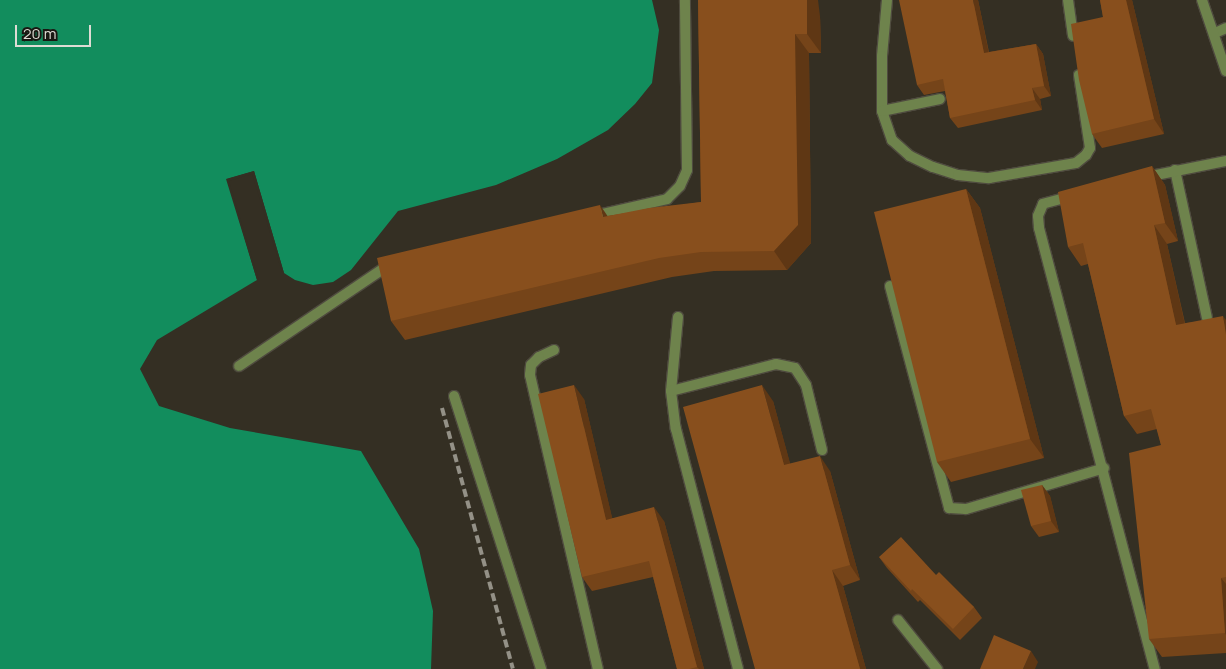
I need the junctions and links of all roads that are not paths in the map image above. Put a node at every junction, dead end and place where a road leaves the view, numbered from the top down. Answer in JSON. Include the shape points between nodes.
{"nodes":[{"id":1,"x":685,"y":0,"type":"edge"},
{"id":2,"x":887,"y":0,"type":"edge"},
{"id":3,"x":1068,"y":0,"type":"edge"},
{"id":4,"x":1202,"y":0,"type":"edge"},
{"id":5,"x":1226,"y":28,"type":"edge"},
{"id":6,"x":1215,"y":33,"type":"junction"},
{"id":7,"x":1075,"y":49,"type":"edge"},
{"id":8,"x":1078,"y":68,"type":"edge"},
{"id":9,"x":1226,"y":71,"type":"edge"},
{"id":10,"x":940,"y":99,"type":"dead end"},
{"id":11,"x":882,"y":111,"type":"junction"},
{"id":12,"x":1226,"y":161,"type":"edge"},
{"id":13,"x":1175,"y":170,"type":"junction"},
{"id":14,"x":1137,"y":180,"type":"edge"},
{"id":15,"x":1080,"y":194,"type":"edge"},
{"id":16,"x":579,"y":219,"type":"edge"},
{"id":17,"x":399,"y":262,"type":"edge"},
{"id":18,"x":890,"y":286,"type":"edge"},
{"id":19,"x":678,"y":317,"type":"dead end"},
{"id":20,"x":1207,"y":318,"type":"edge"},
{"id":21,"x":554,"y":350,"type":"dead end"},
{"id":22,"x":239,"y":366,"type":"dead end"},
{"id":23,"x":671,"y":391,"type":"junction"},
{"id":24,"x":454,"y":396,"type":"dead end"},
{"id":25,"x":822,"y":450,"type":"dead end"},
{"id":26,"x":1104,"y":468,"type":"junction"},
{"id":27,"x":898,"y":620,"type":"dead end"},
{"id":28,"x":542,"y":669,"type":"edge"},
{"id":29,"x":598,"y":669,"type":"edge"},
{"id":30,"x":738,"y":669,"type":"edge"},
{"id":31,"x":937,"y":669,"type":"edge"},
{"id":32,"x":1155,"y":669,"type":"edge"}],
"edges":[{"from":1,"to":16,"type":"street","via":[[687,170],[680,186],[667,199]]},
{"from":2,"to":11,"type":"street","via":[[881,66]]},
{"from":3,"to":7,"type":"street"},
{"from":4,"to":6,"type":"street"},
{"from":5,"to":6,"type":"street"},
{"from":6,"to":9,"type":"street"},
{"from":8,"to":11,"type":"street","via":[[1090,148],[1076,163],[989,178],[958,175],[910,156],[892,140]]},
{"from":10,"to":11,"type":"street"},
{"from":12,"to":13,"type":"street"},
{"from":13,"to":14,"type":"street"},
{"from":13,"to":20,"type":"street"},
{"from":15,"to":26,"type":"street","via":[[1043,204],[1038,216]]},
{"from":17,"to":22,"type":"street","via":[[390,264]]},
{"from":18,"to":26,"type":"street","via":[[949,508],[966,510]]},
{"from":19,"to":23,"type":"street"},
{"from":21,"to":29,"type":"street","via":[[539,357],[532,365],[530,375]]},
{"from":23,"to":25,"type":"street","via":[[776,364],[796,368],[806,385]]},
{"from":23,"to":30,"type":"street","via":[[676,429]]},
{"from":24,"to":28,"type":"street"},
{"from":26,"to":32,"type":"street"},
{"from":27,"to":31,"type":"street"}]}
